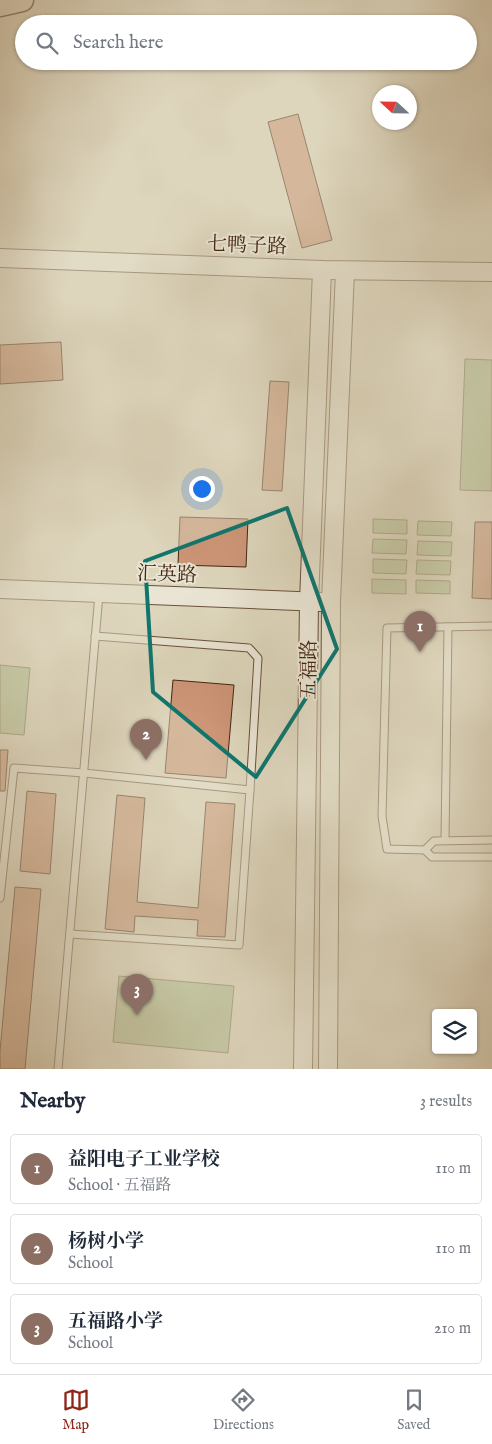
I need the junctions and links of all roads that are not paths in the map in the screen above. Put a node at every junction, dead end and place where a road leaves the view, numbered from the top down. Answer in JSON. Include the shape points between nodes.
{"nodes":[{"id":1,"x":22,"y":0,"type":"edge"},
{"id":2,"x":0,"y":5,"type":"edge"},
{"id":3,"x":0,"y":258,"type":"edge"},
{"id":4,"x":322,"y":270,"type":"junction"},
{"id":5,"x":345,"y":271,"type":"junction"},
{"id":6,"x":492,"y":272,"type":"edge"},
{"id":7,"x":0,"y":589,"type":"edge"},
{"id":8,"x":99,"y":593,"type":"junction"},
{"id":9,"x":310,"y":602,"type":"junction"},
{"id":10,"x":331,"y":602,"type":"junction"},
{"id":11,"x":492,"y":626,"type":"edge"},
{"id":12,"x":448,"y":627,"type":"junction"},
{"id":13,"x":95,"y":636,"type":"junction"},
{"id":14,"x":84,"y":774,"type":"junction"},
{"id":15,"x":250,"y":790,"type":"junction"},
{"id":16,"x":445,"y":840,"type":"junction"},
{"id":17,"x":492,"y":840,"type":"edge"},
{"id":18,"x":426,"y":850,"type":"junction"},
{"id":19,"x":492,"y":857,"type":"edge"},
{"id":20,"x":0,"y":898,"type":"edge"},
{"id":21,"x":70,"y":934,"type":"junction"},
{"id":22,"x":58,"y":1069,"type":"edge"},
{"id":23,"x":303,"y":1069,"type":"edge"},
{"id":24,"x":328,"y":1069,"type":"edge"}],
"edges":[{"from":1,"to":2,"type":"main road"},
{"from":3,"to":4,"type":"street","name":"七鸭子路"},
{"from":4,"to":5,"type":"street","name":"七鸭子路"},
{"from":4,"to":9,"type":"street"},
{"from":5,"to":6,"type":"street","name":"七鸭子路"},
{"from":5,"to":10,"type":"street","name":"五福路"},
{"from":7,"to":8,"type":"street","name":"汇英路"},
{"from":8,"to":9,"type":"street","name":"汇英路"},
{"from":8,"to":13,"type":"lane"},
{"from":9,"to":10,"type":"street","name":"汇英路"},
{"from":9,"to":23,"type":"street"},
{"from":10,"to":24,"type":"street","name":"五福路"},
{"from":11,"to":12,"type":"lane"},
{"from":12,"to":16,"type":"lane"},
{"from":12,"to":18,"type":"lane","via":[[387,628],[382,816],[387,849]]},
{"from":13,"to":14,"type":"lane"},
{"from":13,"to":15,"type":"lane","via":[[249,648],[258,658]]},
{"from":14,"to":15,"type":"lane"},
{"from":14,"to":20,"type":"lane","via":[[14,768]]},
{"from":14,"to":21,"type":"lane"},
{"from":15,"to":21,"type":"lane","via":[[239,945]]},
{"from":16,"to":17,"type":"lane"},
{"from":16,"to":18,"type":"lane","via":[[434,841]]},
{"from":18,"to":19,"type":"lane","via":[[432,857]]},
{"from":21,"to":22,"type":"lane"}]}
